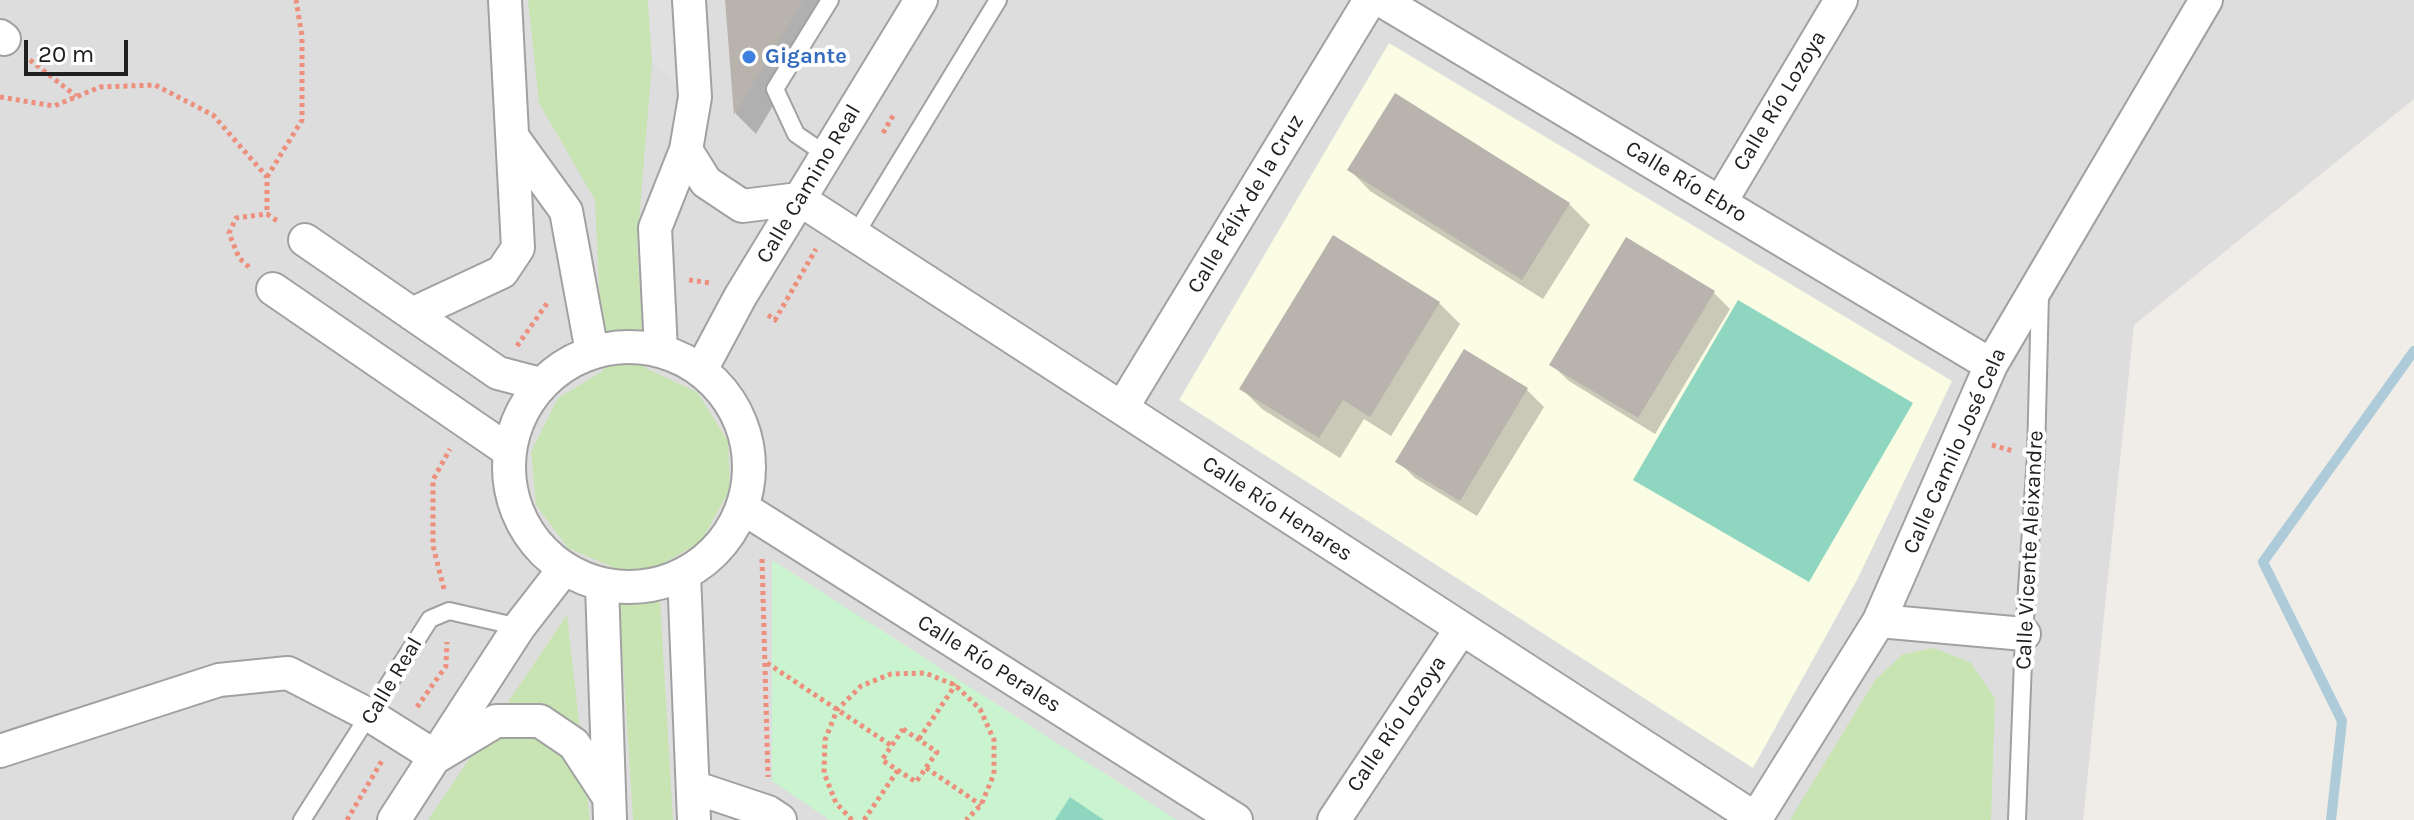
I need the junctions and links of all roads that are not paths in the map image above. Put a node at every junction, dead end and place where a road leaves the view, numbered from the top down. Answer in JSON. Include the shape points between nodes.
{"nodes":[{"id":1,"x":505,"y":0,"type":"edge"},
{"id":2,"x":689,"y":0,"type":"edge"},
{"id":3,"x":830,"y":0,"type":"edge"},
{"id":4,"x":921,"y":0,"type":"edge"},
{"id":5,"x":998,"y":0,"type":"edge"},
{"id":6,"x":1370,"y":0,"type":"edge"},
{"id":7,"x":1381,"y":0,"type":"edge"},
{"id":8,"x":1841,"y":0,"type":"edge"},
{"id":9,"x":2206,"y":0,"type":"edge"},
{"id":10,"x":514,"y":139,"type":"junction"},
{"id":11,"x":686,"y":150,"type":"junction"},
{"id":12,"x":825,"y":154,"type":"junction"},
{"id":13,"x":799,"y":199,"type":"junction"},
{"id":14,"x":1720,"y":203,"type":"junction"},
{"id":15,"x":855,"y":235,"type":"junction"},
{"id":16,"x":305,"y":240,"type":"road end"},
{"id":17,"x":2040,"y":280,"type":"junction"},
{"id":18,"x":273,"y":289,"type":"road end"},
{"id":19,"x":412,"y":314,"type":"junction"},
{"id":20,"x":661,"y":350,"type":"junction"},
{"id":21,"x":592,"y":352,"type":"junction"},
{"id":22,"x":1991,"y":365,"type":"junction"},
{"id":23,"x":701,"y":370,"type":"junction"},
{"id":24,"x":540,"y":384,"type":"junction"},
{"id":25,"x":1122,"y":408,"type":"junction"},
{"id":26,"x":509,"y":451,"type":"junction"},
{"id":27,"x":743,"y":508,"type":"junction"},
{"id":28,"x":564,"y":569,"type":"junction"},
{"id":29,"x":684,"y":574,"type":"junction"},
{"id":30,"x":602,"y":585,"type":"junction"},
{"id":31,"x":1879,"y":621,"type":"junction"},
{"id":32,"x":519,"y":627,"type":"junction"},
{"id":33,"x":1461,"y":629,"type":"junction"},
{"id":34,"x":2024,"y":634,"type":"junction"},
{"id":35,"x":371,"y":716,"type":"junction"},
{"id":36,"x":0,"y":751,"type":"edge"},
{"id":37,"x":436,"y":757,"type":"junction"},
{"id":38,"x":693,"y":787,"type":"junction"},
{"id":39,"x":609,"y":808,"type":"edge"},
{"id":40,"x":401,"y":816,"type":"edge"},
{"id":41,"x":774,"y":816,"type":"edge"},
{"id":42,"x":302,"y":820,"type":"edge"},
{"id":43,"x":694,"y":820,"type":"edge"},
{"id":44,"x":1236,"y":820,"type":"edge"},
{"id":45,"x":1334,"y":820,"type":"edge"},
{"id":46,"x":1755,"y":820,"type":"edge"},
{"id":47,"x":2017,"y":820,"type":"edge"}],
"edges":[{"from":1,"to":10,"type":"street"},
{"from":2,"to":11,"type":"street","via":[[695,97]]},
{"from":3,"to":12,"type":"lane","via":[[775,89],[796,134]]},
{"from":4,"to":12,"type":"street","name":"Calle Camino Real"},
{"from":5,"to":15,"type":"lane"},
{"from":6,"to":25,"type":"street","name":"Calle Félix de la Cruz"},
{"from":7,"to":14,"type":"street","name":"Calle Río Ebro"},
{"from":8,"to":14,"type":"street","name":"Calle Río Lozoya"},
{"from":9,"to":17,"type":"street","name":"Calle Camilo José Cela"},
{"from":10,"to":19,"type":"street","via":[[518,248],[502,272]]},
{"from":10,"to":21,"type":"street","via":[[566,211]]},
{"from":11,"to":13,"type":"street","via":[[706,182],[742,206]]},
{"from":11,"to":20,"type":"street","via":[[655,228]]},
{"from":12,"to":13,"type":"street","name":"Calle Camino Real"},
{"from":13,"to":15,"type":"street","name":"Calle Río Henares"},
{"from":13,"to":23,"type":"street","name":"Calle Camino Real"},
{"from":14,"to":22,"type":"street","name":"Calle Río Ebro"},
{"from":15,"to":25,"type":"street","name":"Calle Río Henares"},
{"from":16,"to":19,"type":"street"},
{"from":17,"to":22,"type":"street","name":"Calle Camilo José Cela"},
{"from":17,"to":34,"type":"lane","name":"Calle Vicente Aleixandre"},
{"from":18,"to":26,"type":"street"},
{"from":19,"to":24,"type":"street","via":[[498,373]]},
{"from":20,"to":21,"type":"street","via":[[626,346]]},
{"from":20,"to":23,"type":"street"},
{"from":21,"to":24,"type":"street"},
{"from":22,"to":31,"type":"street","name":"Calle Camilo José Cela"},
{"from":23,"to":27,"type":"street","via":[[727,398],[745,432],[750,471]]},
{"from":24,"to":26,"type":"street","via":[[525,404]]},
{"from":25,"to":33,"type":"street","name":"Calle Río Henares"},
{"from":26,"to":28,"type":"street","via":[[509,485],[519,518],[538,546]]},
{"from":27,"to":29,"type":"street","via":[[709,558]]},
{"from":27,"to":44,"type":"street","name":"Calle Río Perales"},
{"from":28,"to":30,"type":"street"},
{"from":28,"to":32,"type":"street"},
{"from":29,"to":30,"type":"street","via":[[644,587]]},
{"from":29,"to":38,"type":"street"},
{"from":30,"to":39,"type":"street"},
{"from":31,"to":34,"type":"street"},
{"from":31,"to":46,"type":"street","name":"Calle Camilo José Cela"},
{"from":32,"to":35,"type":"lane","name":"Calle Real","via":[[449,611],[430,619]]},
{"from":32,"to":37,"type":"street"},
{"from":33,"to":45,"type":"street","name":"Calle Río Lozoya"},
{"from":33,"to":46,"type":"street","name":"Calle Río Henares"},
{"from":34,"to":47,"type":"lane","name":"Calle Vicente Aleixandre"},
{"from":35,"to":36,"type":"street","via":[[288,673],[219,680]]},
{"from":35,"to":37,"type":"street"},
{"from":35,"to":42,"type":"lane","name":"Calle Real"},
{"from":37,"to":39,"type":"street","via":[[496,721],[540,721],[574,744]]},
{"from":37,"to":40,"type":"street"},
{"from":38,"to":41,"type":"street"},
{"from":38,"to":43,"type":"street"}]}
